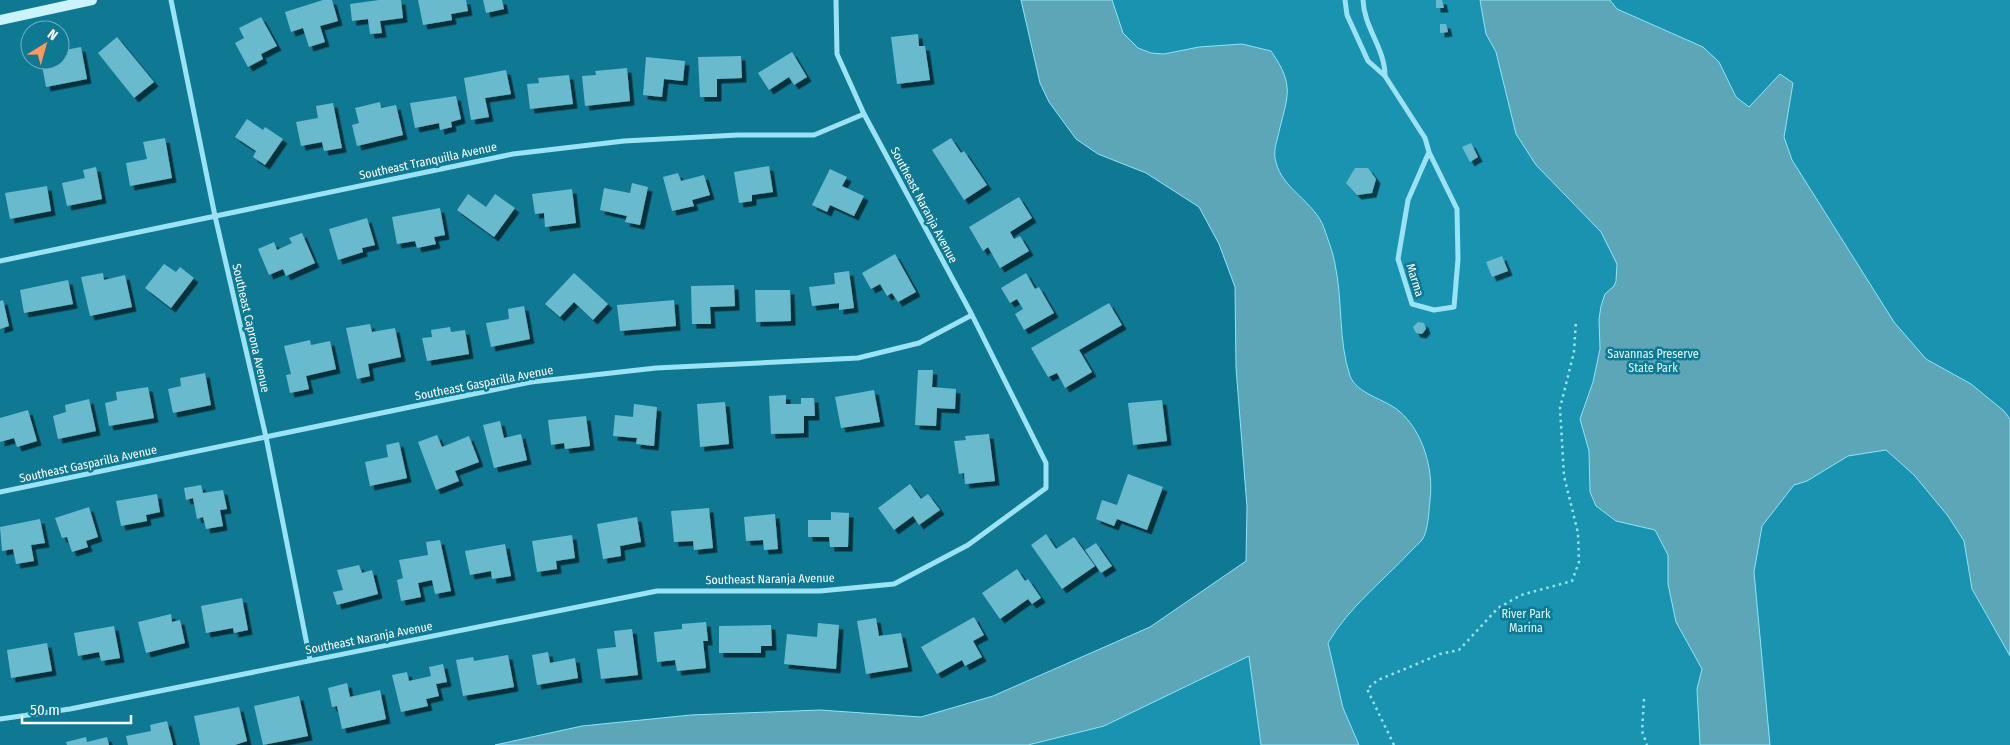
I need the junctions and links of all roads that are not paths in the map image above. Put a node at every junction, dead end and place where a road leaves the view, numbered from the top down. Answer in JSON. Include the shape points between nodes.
{"nodes":[{"id":1,"x":92,"y":0,"type":"edge"},
{"id":2,"x":171,"y":0,"type":"edge"},
{"id":3,"x":836,"y":0,"type":"edge"},
{"id":4,"x":1345,"y":0,"type":"edge"},
{"id":5,"x":1363,"y":0,"type":"edge"},
{"id":6,"x":0,"y":20,"type":"edge"},
{"id":7,"x":1386,"y":76,"type":"junction"},
{"id":8,"x":864,"y":114,"type":"junction"},
{"id":9,"x":1429,"y":152,"type":"junction"},
{"id":10,"x":215,"y":216,"type":"junction"},
{"id":11,"x":0,"y":261,"type":"edge"},
{"id":12,"x":972,"y":316,"type":"junction"},
{"id":13,"x":266,"y":438,"type":"junction"},
{"id":14,"x":0,"y":492,"type":"edge"},
{"id":15,"x":310,"y":660,"type":"junction"},
{"id":16,"x":0,"y":719,"type":"edge"}],
"edges":[{"from":1,"to":6,"type":"main road"},
{"from":2,"to":10,"type":"street","name":"Southeast Caprona Avenue"},
{"from":3,"to":8,"type":"street","name":"Southeast Naranja Avenue","via":[[837,54]]},
{"from":4,"to":7,"type":"street","name":"Marma","via":[[1347,15],[1368,61]]},
{"from":5,"to":7,"type":"street","name":"Marma","via":[[1364,15],[1385,61]]},
{"from":7,"to":9,"type":"street","name":"Marma","via":[[1425,138]]},
{"from":8,"to":10,"type":"street","name":"Southeast Tranquilla Avenue","via":[[814,135],[624,141],[513,154]]},
{"from":8,"to":12,"type":"street","name":"Southeast Naranja Avenue"},
{"from":9,"to":9,"type":"street","name":"Marma","via":[[1456,209],[1458,235],[1454,307],[1434,310],[1412,304],[1398,259],[1408,200]]},
{"from":10,"to":11,"type":"street","name":"Southeast Tranquilla Avenue"},
{"from":10,"to":13,"type":"street","name":"Southeast Caprona Avenue"},
{"from":12,"to":13,"type":"street","name":"Southeast Gasparilla Avenue","via":[[919,343],[858,358],[656,368],[531,382]]},
{"from":12,"to":15,"type":"street","name":"Southeast Naranja Avenue","via":[[1046,463],[1046,488],[968,545],[894,584],[820,591],[657,591]]},
{"from":13,"to":14,"type":"street","name":"Southeast Gasparilla Avenue"},
{"from":13,"to":15,"type":"street","name":"Southeast Caprona Avenue"},
{"from":15,"to":16,"type":"street","name":"Southeast Naranja Avenue","via":[[70,709]]}]}
